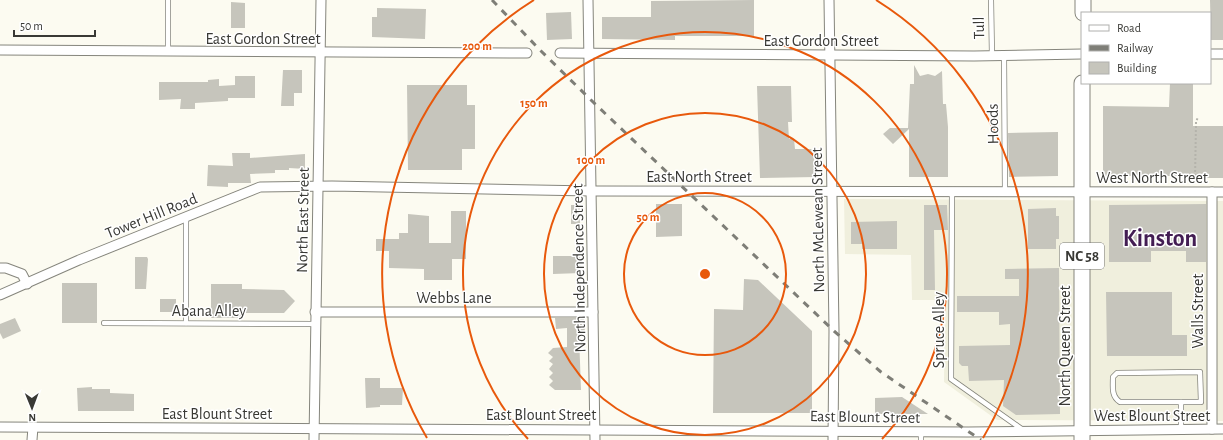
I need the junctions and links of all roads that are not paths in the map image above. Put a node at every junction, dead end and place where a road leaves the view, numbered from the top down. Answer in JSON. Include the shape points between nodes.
{"nodes":[{"id":1,"x":168,"y":0,"type":"edge"},
{"id":2,"x":321,"y":0,"type":"edge"},
{"id":3,"x":588,"y":0,"type":"edge"},
{"id":4,"x":829,"y":0,"type":"edge"},
{"id":5,"x":991,"y":0,"type":"edge"},
{"id":6,"x":1083,"y":0,"type":"edge"},
{"id":7,"x":1083,"y":12,"type":"edge"},
{"id":8,"x":0,"y":50,"type":"edge"},
{"id":9,"x":168,"y":52,"type":"junction"},
{"id":10,"x":320,"y":53,"type":"junction"},
{"id":11,"x":527,"y":53,"type":"dead end"},
{"id":12,"x":560,"y":53,"type":"dead end"},
{"id":13,"x":589,"y":54,"type":"junction"},
{"id":14,"x":1081,"y":54,"type":"edge"},
{"id":15,"x":1211,"y":54,"type":"edge"},
{"id":16,"x":1223,"y":54,"type":"edge"},
{"id":17,"x":830,"y":55,"type":"junction"},
{"id":18,"x":992,"y":56,"type":"junction"},
{"id":19,"x":1004,"y":56,"type":"junction"},
{"id":20,"x":1082,"y":84,"type":"edge"},
{"id":21,"x":317,"y":186,"type":"junction"},
{"id":22,"x":832,"y":190,"type":"junction"},
{"id":23,"x":592,"y":191,"type":"junction"},
{"id":24,"x":952,"y":192,"type":"junction"},
{"id":25,"x":1005,"y":192,"type":"junction"},
{"id":26,"x":1082,"y":192,"type":"junction"},
{"id":27,"x":1212,"y":192,"type":"junction"},
{"id":28,"x":1223,"y":192,"type":"edge"},
{"id":29,"x":186,"y":217,"type":"junction"},
{"id":30,"x":0,"y":268,"type":"edge"},
{"id":31,"x":27,"y":284,"type":"junction"},
{"id":32,"x":0,"y":295,"type":"edge"},
{"id":33,"x":315,"y":312,"type":"junction"},
{"id":34,"x":593,"y":312,"type":"junction"},
{"id":35,"x":104,"y":323,"type":"dead end"},
{"id":36,"x":186,"y":323,"type":"junction"},
{"id":37,"x":315,"y":324,"type":"junction"},
{"id":38,"x":1200,"y":372,"type":"junction"},
{"id":39,"x":1212,"y":372,"type":"junction"},
{"id":40,"x":1181,"y":402,"type":"junction"},
{"id":41,"x":1201,"y":402,"type":"junction"},
{"id":42,"x":1212,"y":402,"type":"junction"},
{"id":43,"x":0,"y":427,"type":"edge"},
{"id":44,"x":33,"y":427,"type":"junction"},
{"id":45,"x":314,"y":428,"type":"junction"},
{"id":46,"x":1181,"y":429,"type":"junction"},
{"id":47,"x":1212,"y":429,"type":"junction"},
{"id":48,"x":1223,"y":429,"type":"edge"},
{"id":49,"x":595,"y":430,"type":"junction"},
{"id":50,"x":1024,"y":431,"type":"junction"},
{"id":51,"x":833,"y":435,"type":"edge"},
{"id":52,"x":1082,"y":435,"type":"edge"},
{"id":53,"x":921,"y":436,"type":"edge"},
{"id":54,"x":32,"y":440,"type":"edge"},
{"id":55,"x":314,"y":440,"type":"edge"},
{"id":56,"x":596,"y":440,"type":"edge"}],
"edges":[{"from":1,"to":9,"type":"lane"},
{"from":2,"to":10,"type":"street","name":"North East Street"},
{"from":3,"to":13,"type":"street","name":"North Independence Street"},
{"from":4,"to":17,"type":"street","name":"North McLewean Street"},
{"from":5,"to":18,"type":"lane","name":"Tull"},
{"from":6,"to":7,"type":"main road"},
{"from":8,"to":9,"type":"street","name":"East Gordon Street"},
{"from":9,"to":10,"type":"street","name":"East Gordon Street"},
{"from":10,"to":11,"type":"street","name":"East Gordon Street"},
{"from":10,"to":21,"type":"street","name":"North East Street"},
{"from":12,"to":13,"type":"street","name":"East Gordon Street"},
{"from":13,"to":17,"type":"street","name":"East Gordon Street"},
{"from":13,"to":23,"type":"street","name":"North Independence Street"},
{"from":14,"to":19,"type":"street","name":"East Gordon Street"},
{"from":15,"to":16,"type":"street"},
{"from":17,"to":18,"type":"street","name":"East Gordon Street"},
{"from":17,"to":22,"type":"street","name":"North McLewean Street"},
{"from":18,"to":19,"type":"street","name":"East Gordon Street"},
{"from":19,"to":25,"type":"lane","name":"Hoods"},
{"from":20,"to":26,"type":"main road","name":"North Queen Street","number":"NC 58"},
{"from":21,"to":23,"type":"street","name":"East North Street"},
{"from":21,"to":29,"type":"street","name":"Tower Hill Road","via":[[260,187]]},
{"from":21,"to":33,"type":"street","name":"North East Street"},
{"from":22,"to":23,"type":"street","name":"East North Street"},
{"from":22,"to":24,"type":"street","name":"East North Street"},
{"from":22,"to":51,"type":"street","name":"North McLewean Street"},
{"from":23,"to":34,"type":"street","name":"North Independence Street"},
{"from":24,"to":25,"type":"street","name":"East North Street"},
{"from":24,"to":50,"type":"lane","name":"Spruce Alley","via":[[951,379]]},
{"from":25,"to":26,"type":"street","name":"East North Street"},
{"from":26,"to":27,"type":"street","name":"West North Street"},
{"from":26,"to":52,"type":"main road","name":"North Queen Street","number":"NC 58"},
{"from":27,"to":28,"type":"street","name":"West North Street"},
{"from":27,"to":39,"type":"street","name":"Walls Street"},
{"from":29,"to":31,"type":"street","name":"Tower Hill Road"},
{"from":29,"to":36,"type":"lane"},
{"from":30,"to":31,"type":"street","via":[[22,274]]},
{"from":31,"to":32,"type":"street","name":"Tower Hill Road"},
{"from":33,"to":34,"type":"street","name":"Webbs Lane"},
{"from":33,"to":37,"type":"street","name":"North East Street"},
{"from":34,"to":49,"type":"street","name":"North Independence Street"},
{"from":35,"to":36,"type":"lane","name":"Abana Alley"},
{"from":36,"to":37,"type":"lane","name":"Abana Alley"},
{"from":37,"to":45,"type":"street","name":"North East Street"},
{"from":38,"to":39,"type":"lane"},
{"from":38,"to":40,"type":"lane","via":[[1117,373],[1113,377],[1113,394],[1120,402]]},
{"from":38,"to":41,"type":"lane"},
{"from":39,"to":42,"type":"street","name":"Walls Street"},
{"from":40,"to":41,"type":"lane"},
{"from":40,"to":46,"type":"lane"},
{"from":41,"to":42,"type":"lane"},
{"from":42,"to":47,"type":"street","name":"Walls Street"},
{"from":43,"to":44,"type":"street","name":"East Blount Street"},
{"from":44,"to":45,"type":"street","name":"East Blount Street"},
{"from":44,"to":54,"type":"street"},
{"from":45,"to":49,"type":"street","name":"East Blount Street"},
{"from":45,"to":55,"type":"street","name":"North East Street"},
{"from":46,"to":47,"type":"street","name":"West Blount Street"},
{"from":46,"to":52,"type":"street","name":"West Blount Street"},
{"from":47,"to":48,"type":"street","name":"West Blount Street"},
{"from":49,"to":51,"type":"street","name":"East Blount Street"},
{"from":49,"to":56,"type":"street","name":"North Independence Street"},
{"from":50,"to":52,"type":"street","name":"East Blount Street"},
{"from":50,"to":53,"type":"street","name":"East Blount Street"},
{"from":51,"to":53,"type":"street","name":"East Blount Street"}]}
